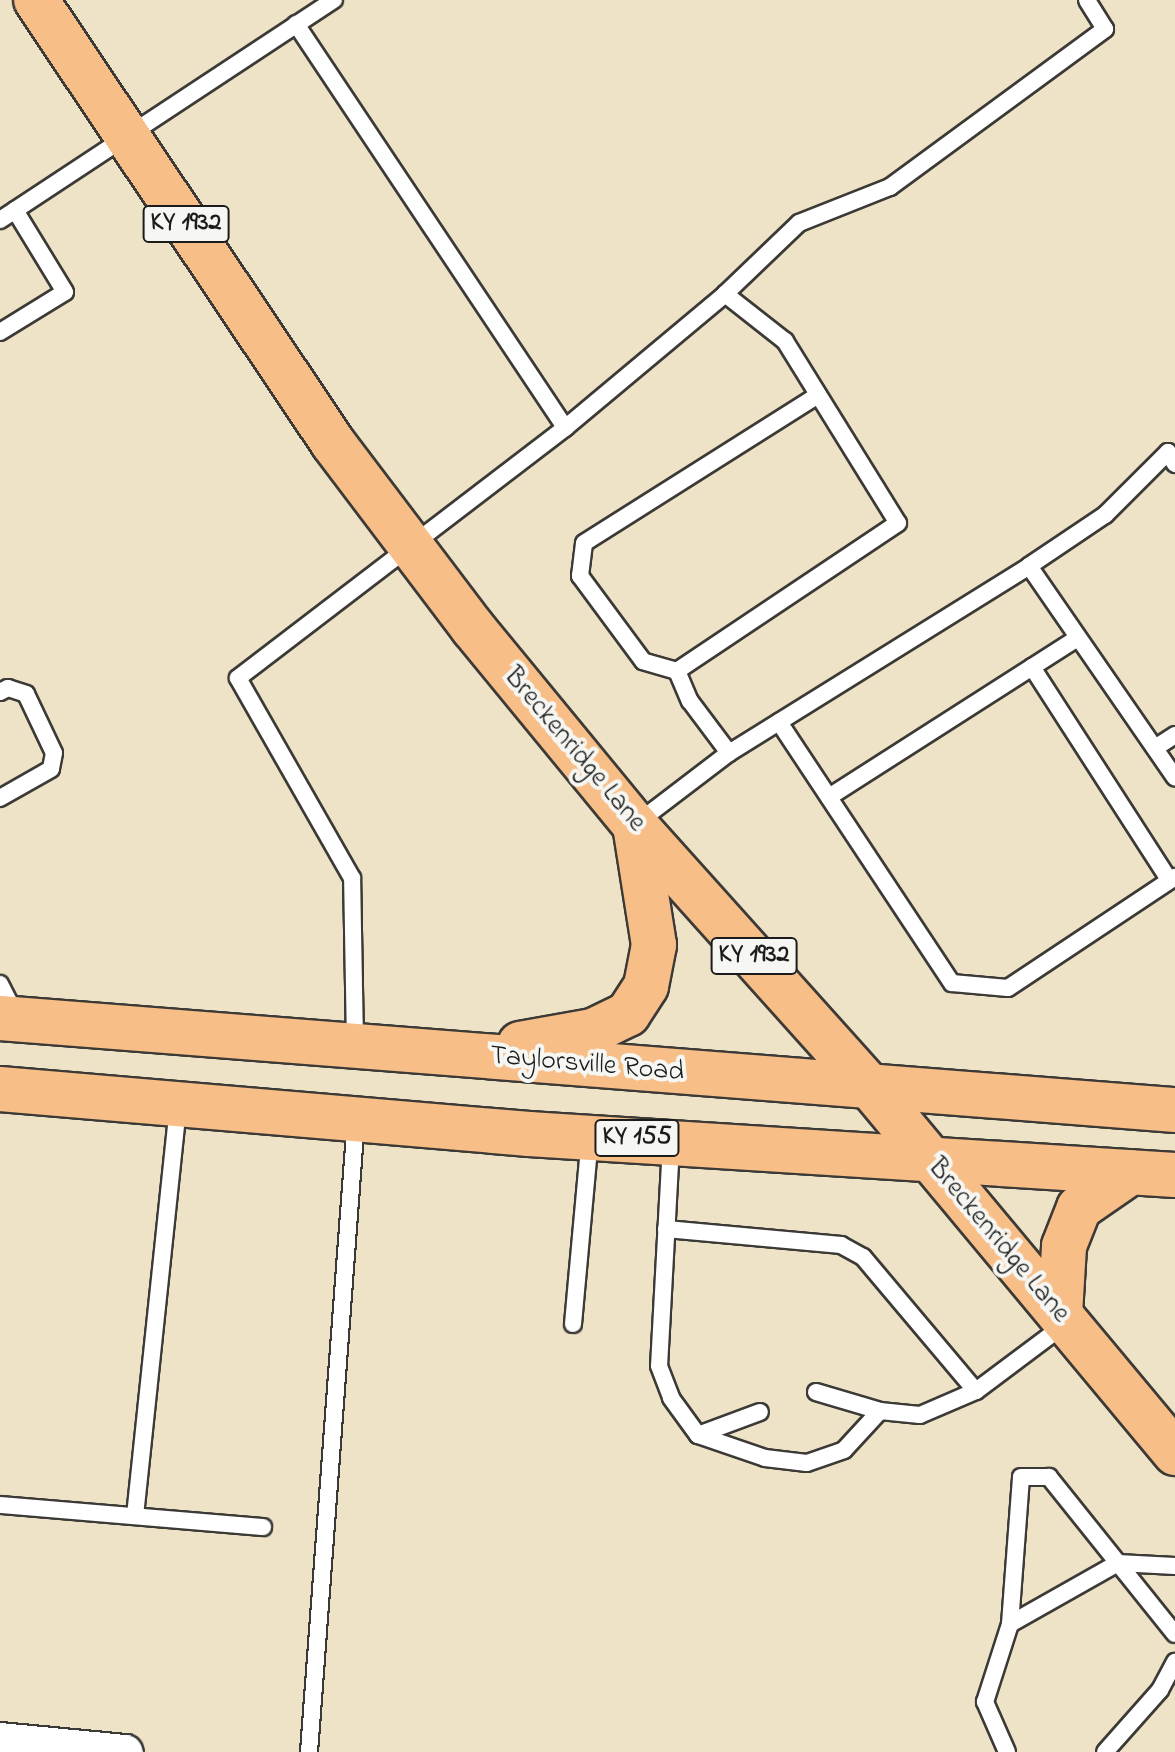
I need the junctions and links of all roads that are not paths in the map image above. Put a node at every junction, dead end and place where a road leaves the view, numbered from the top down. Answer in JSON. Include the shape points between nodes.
{"nodes":[{"id":1,"x":36,"y":0,"type":"edge"},
{"id":2,"x":334,"y":0,"type":"edge"},
{"id":3,"x":1087,"y":0,"type":"edge"},
{"id":4,"x":296,"y":24,"type":"junction"},
{"id":5,"x":128,"y":139,"type":"junction"},
{"id":6,"x":15,"y":210,"type":"junction"},
{"id":7,"x":0,"y":220,"type":"edge"},
{"id":8,"x":725,"y":294,"type":"junction"},
{"id":9,"x":0,"y":332,"type":"edge"},
{"id":10,"x":818,"y":395,"type":"junction"},
{"id":11,"x":565,"y":428,"type":"junction"},
{"id":12,"x":1175,"y":464,"type":"edge"},
{"id":13,"x":409,"y":543,"type":"junction"},
{"id":14,"x":1029,"y":566,"type":"junction"},
{"id":15,"x":1078,"y":638,"type":"junction"},
{"id":16,"x":1032,"y":667,"type":"junction"},
{"id":17,"x":677,"y":671,"type":"junction"},
{"id":18,"x":0,"y":692,"type":"edge"},
{"id":19,"x":779,"y":722,"type":"junction"},
{"id":20,"x":1175,"y":735,"type":"edge"},
{"id":21,"x":1155,"y":748,"type":"junction"},
{"id":22,"x":729,"y":753,"type":"junction"},
{"id":23,"x":1175,"y":778,"type":"edge"},
{"id":24,"x":829,"y":797,"type":"junction"},
{"id":25,"x":0,"y":798,"type":"edge"},
{"id":26,"x":635,"y":825,"type":"junction"},
{"id":27,"x":1171,"y":878,"type":"edge"},
{"id":28,"x":6,"y":1007,"type":"edge"},
{"id":29,"x":355,"y":1046,"type":"junction"},
{"id":30,"x":464,"y":1055,"type":"junction"},
{"id":31,"x":0,"y":1089,"type":"edge"},
{"id":32,"x":872,"y":1089,"type":"junction"},
{"id":33,"x":178,"y":1103,"type":"junction"},
{"id":34,"x":1175,"y":1110,"type":"edge"},
{"id":35,"x":356,"y":1120,"type":"junction"},
{"id":36,"x":590,"y":1137,"type":"junction"},
{"id":37,"x":671,"y":1139,"type":"junction"},
{"id":38,"x":925,"y":1156,"type":"junction"},
{"id":39,"x":1131,"y":1172,"type":"junction"},
{"id":40,"x":1175,"y":1175,"type":"edge"},
{"id":41,"x":666,"y":1229,"type":"junction"},
{"id":42,"x":1064,"y":1318,"type":"junction"},
{"id":43,"x":573,"y":1324,"type":"dead end"},
{"id":44,"x":976,"y":1391,"type":"junction"},
{"id":45,"x":816,"y":1392,"type":"dead end"},
{"id":46,"x":880,"y":1411,"type":"junction"},
{"id":47,"x":760,"y":1412,"type":"dead end"},
{"id":48,"x":698,"y":1435,"type":"junction"},
{"id":49,"x":1175,"y":1453,"type":"edge"},
{"id":50,"x":0,"y":1505,"type":"edge"},
{"id":51,"x":135,"y":1516,"type":"junction"},
{"id":52,"x":263,"y":1527,"type":"dead end"},
{"id":53,"x":1118,"y":1563,"type":"junction"},
{"id":54,"x":1175,"y":1566,"type":"edge"},
{"id":55,"x":1010,"y":1624,"type":"junction"},
{"id":56,"x":1175,"y":1634,"type":"edge"},
{"id":57,"x":1175,"y":1662,"type":"edge"},
{"id":58,"x":0,"y":1740,"type":"edge"},
{"id":59,"x":125,"y":1752,"type":"edge"},
{"id":60,"x":309,"y":1752,"type":"edge"},
{"id":61,"x":1007,"y":1752,"type":"edge"},
{"id":62,"x":1105,"y":1752,"type":"edge"}],
"edges":[{"from":1,"to":5,"type":"main road","name":"Breckenridge Lane","number":"KY 1932"},
{"from":2,"to":4,"type":"lane"},
{"from":3,"to":8,"type":"lane","via":[[1105,29],[890,187],[799,223]]},
{"from":4,"to":5,"type":"lane"},
{"from":4,"to":11,"type":"lane"},
{"from":5,"to":6,"type":"lane"},
{"from":5,"to":13,"type":"main road","name":"Breckenridge Lane","number":"KY 1932","via":[[333,443]]},
{"from":6,"to":7,"type":"lane"},
{"from":6,"to":9,"type":"lane","via":[[65,292]]},
{"from":8,"to":10,"type":"lane","via":[[785,341]]},
{"from":8,"to":11,"type":"lane"},
{"from":10,"to":17,"type":"lane","via":[[898,523]]},
{"from":10,"to":17,"type":"lane","via":[[584,543],[580,576],[643,661]]},
{"from":11,"to":13,"type":"lane"},
{"from":12,"to":14,"type":"lane","via":[[1168,452],[1105,515]]},
{"from":13,"to":26,"type":"main road","name":"Breckenridge Lane","number":"KY 1932"},
{"from":13,"to":29,"type":"lane","via":[[238,678],[352,878]]},
{"from":14,"to":15,"type":"lane"},
{"from":14,"to":19,"type":"lane"},
{"from":15,"to":16,"type":"lane"},
{"from":15,"to":21,"type":"lane"},
{"from":16,"to":24,"type":"lane"},
{"from":16,"to":27,"type":"lane"},
{"from":17,"to":22,"type":"lane","via":[[690,701]]},
{"from":18,"to":25,"type":"lane","via":[[8,688],[26,694],[54,753],[51,769]]},
{"from":19,"to":22,"type":"lane"},
{"from":19,"to":24,"type":"lane"},
{"from":20,"to":21,"type":"lane"},
{"from":21,"to":23,"type":"lane"},
{"from":22,"to":26,"type":"lane"},
{"from":24,"to":27,"type":"lane","via":[[952,983],[1008,988]]},
{"from":26,"to":30,"type":"main road","via":[[654,945],[646,986],[628,1014],[593,1031]]},
{"from":26,"to":32,"type":"main road","name":"Breckenridge Lane","number":"KY 1932"},
{"from":28,"to":29,"type":"main road","name":"Taylorsville Road"},
{"from":29,"to":30,"type":"main road","name":"Taylorsville Road"},
{"from":30,"to":32,"type":"main road","name":"Taylorsville Road"},
{"from":31,"to":33,"type":"main road","number":"KY 155"},
{"from":32,"to":34,"type":"main road","name":"Taylorsville Road"},
{"from":32,"to":38,"type":"main road","name":"Breckenridge Lane","number":"KY 1932"},
{"from":33,"to":35,"type":"main road","number":"KY 155"},
{"from":33,"to":51,"type":"lane"},
{"from":35,"to":36,"type":"main road","number":"KY 155"},
{"from":35,"to":60,"type":"lane"},
{"from":36,"to":37,"type":"main road","number":"KY 155"},
{"from":36,"to":43,"type":"lane"},
{"from":37,"to":38,"type":"main road","number":"KY 155"},
{"from":37,"to":41,"type":"lane"},
{"from":38,"to":39,"type":"main road","number":"KY 155"},
{"from":38,"to":42,"type":"main road","name":"Breckenridge Lane","number":"KY 1932"},
{"from":39,"to":40,"type":"main road","number":"KY 155"},
{"from":39,"to":42,"type":"main road","via":[[1079,1208],[1064,1246]]},
{"from":41,"to":44,"type":"lane","via":[[841,1245],[863,1257]]},
{"from":41,"to":48,"type":"lane","via":[[659,1366],[671,1398]]},
{"from":42,"to":44,"type":"lane"},
{"from":42,"to":49,"type":"main road","name":"Breckenridge Lane","number":"KY 1932"},
{"from":44,"to":46,"type":"lane","via":[[920,1415]]},
{"from":45,"to":46,"type":"lane"},
{"from":46,"to":48,"type":"lane","via":[[844,1450],[807,1463],[765,1458]]},
{"from":47,"to":48,"type":"lane"},
{"from":50,"to":51,"type":"lane"},
{"from":51,"to":52,"type":"lane"},
{"from":53,"to":54,"type":"lane"},
{"from":53,"to":55,"type":"lane"},
{"from":53,"to":55,"type":"lane","via":[[1049,1477],[1021,1477]]},
{"from":53,"to":56,"type":"lane"},
{"from":55,"to":61,"type":"lane","via":[[985,1702]]},
{"from":57,"to":62,"type":"lane","via":[[1160,1690]]},
{"from":58,"to":59,"type":"street"}]}
